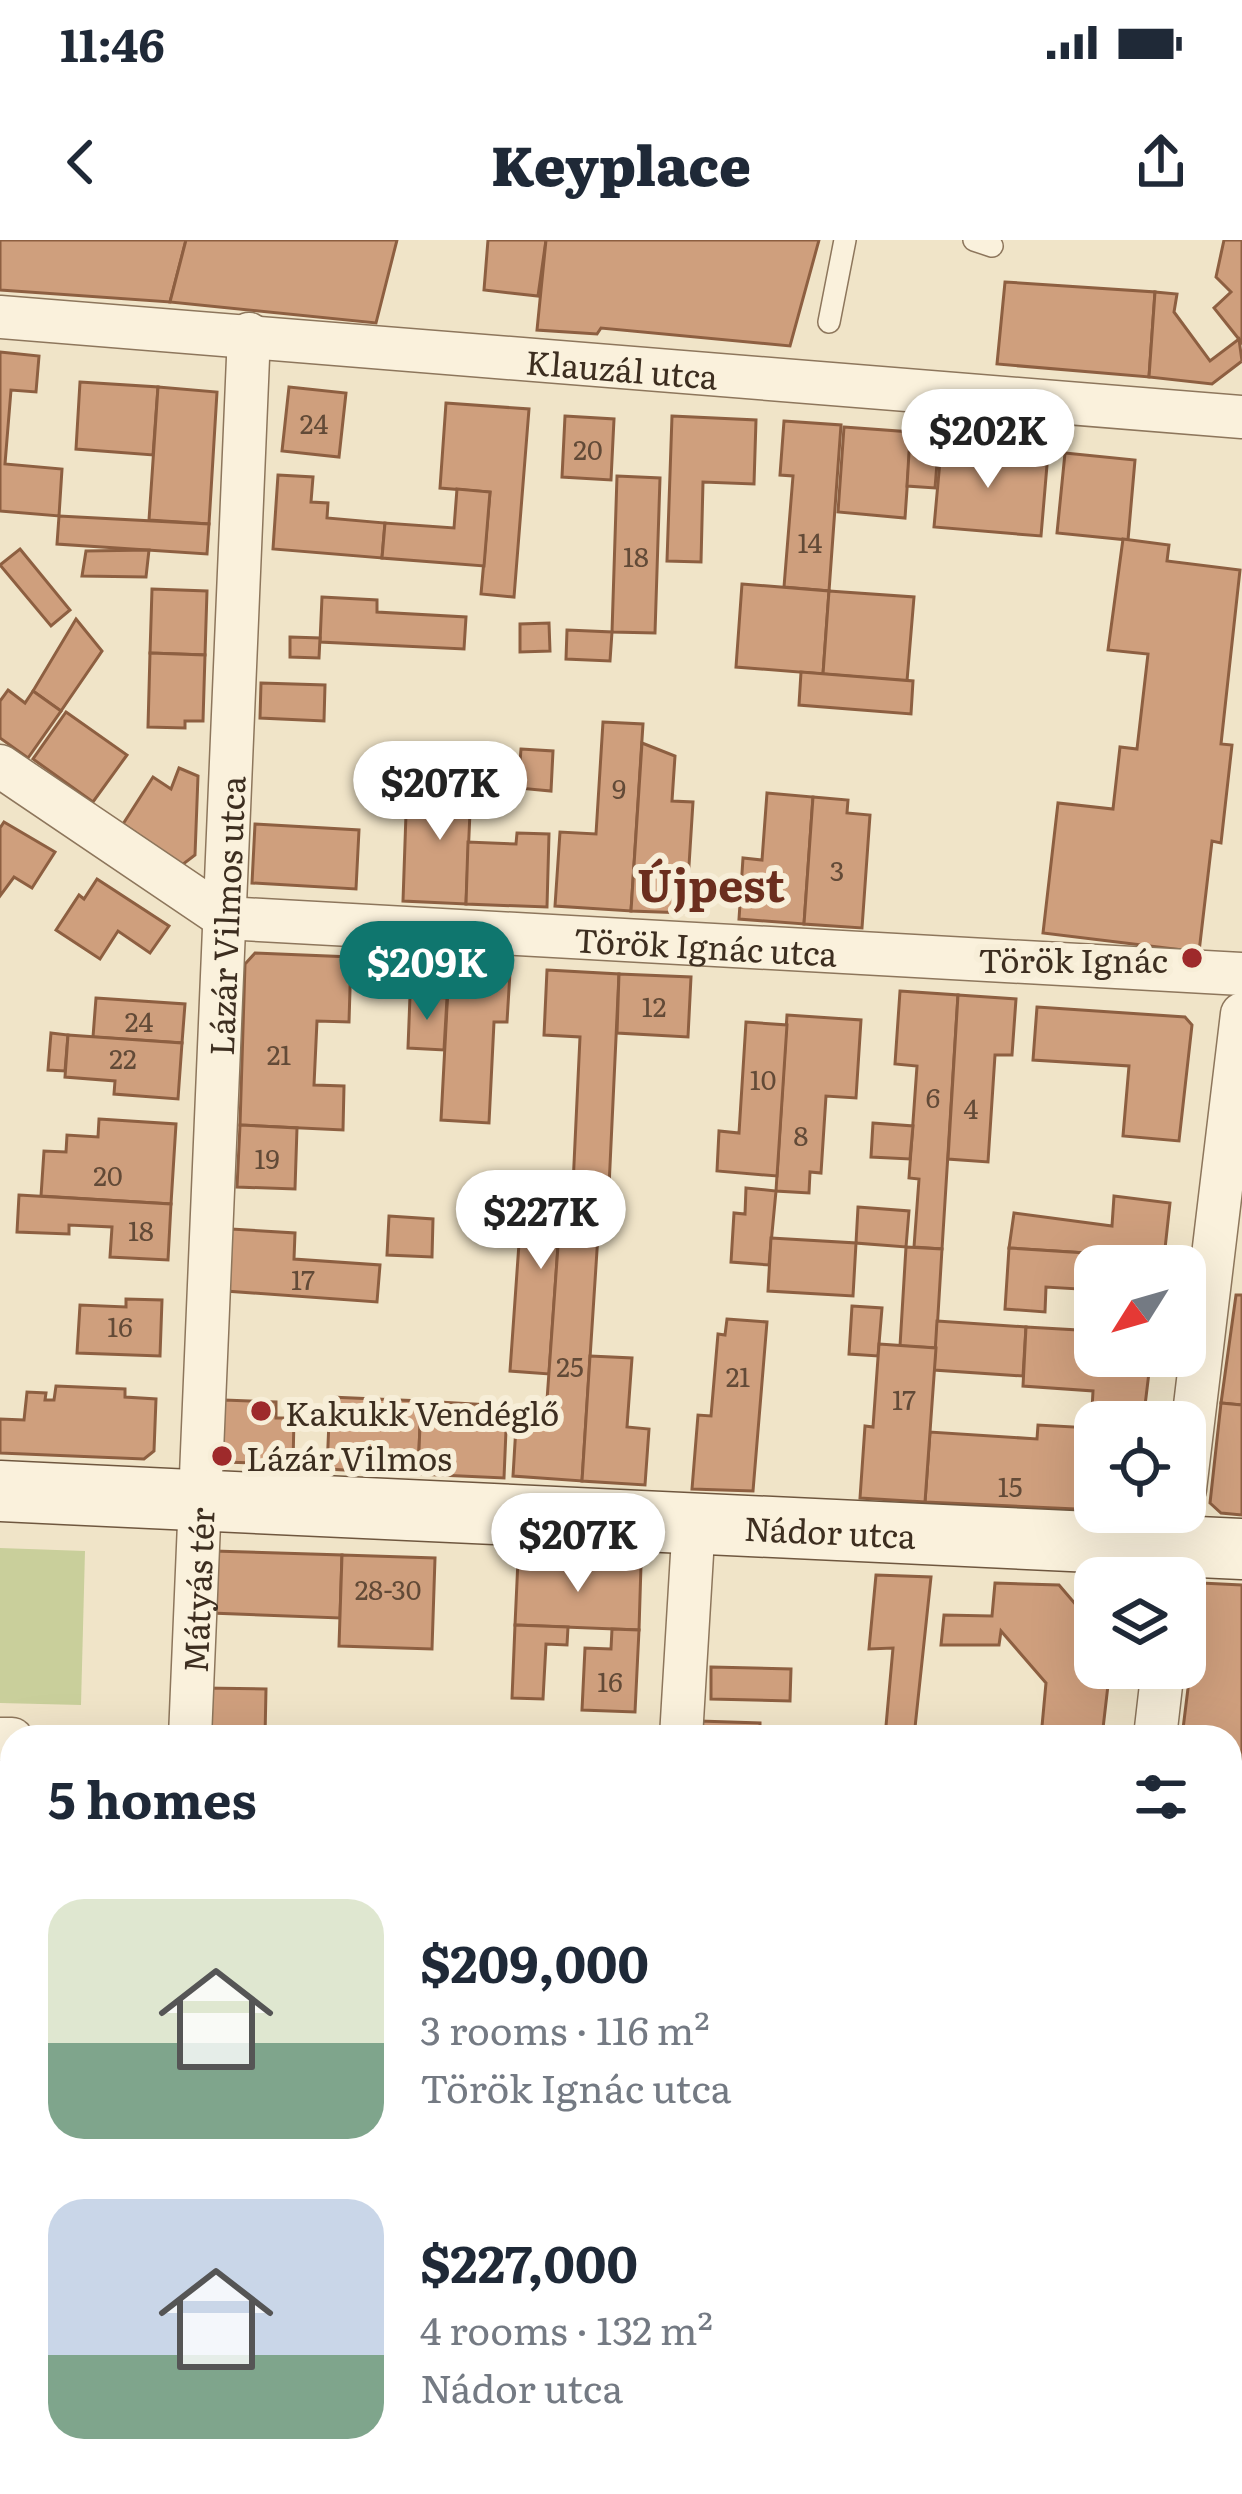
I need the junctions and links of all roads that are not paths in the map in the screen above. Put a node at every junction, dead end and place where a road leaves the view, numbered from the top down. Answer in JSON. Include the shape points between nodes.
{"nodes":[{"id":1,"x":845,"y":240,"type":"edge"},
{"id":2,"x":0,"y":316,"type":"edge"},
{"id":3,"x":829,"y":322,"type":"dead end"},
{"id":4,"x":249,"y":334,"type":"junction"},
{"id":5,"x":1242,"y":417,"type":"edge"},
{"id":6,"x":0,"y":766,"type":"edge"},
{"id":7,"x":225,"y":918,"type":"junction"},
{"id":8,"x":1242,"y":974,"type":"edge"},
{"id":9,"x":1242,"y":1014,"type":"edge"},
{"id":10,"x":1196,"y":1401,"type":"edge"},
{"id":11,"x":0,"y":1491,"type":"edge"},
{"id":12,"x":200,"y":1499,"type":"junction"},
{"id":13,"x":694,"y":1520,"type":"junction"},
{"id":14,"x":1074,"y":1529,"type":"edge"},
{"id":15,"x":1187,"y":1533,"type":"edge"},
{"id":16,"x":1242,"y":1549,"type":"edge"},
{"id":17,"x":1160,"y":1689,"type":"edge"},
{"id":18,"x":191,"y":1725,"type":"edge"},
{"id":19,"x":682,"y":1725,"type":"edge"},
{"id":20,"x":1156,"y":1725,"type":"edge"}],
"edges":[{"from":1,"to":3,"type":"lane"},
{"from":2,"to":4,"type":"street","name":"Klauzál utca"},
{"from":4,"to":5,"type":"street","name":"Klauzál utca"},
{"from":4,"to":7,"type":"street","name":"Lázár Vilmos utca"},
{"from":6,"to":7,"type":"street"},
{"from":7,"to":8,"type":"street","name":"Török Ignác utca"},
{"from":7,"to":12,"type":"street","name":"Lázár Vilmos utca"},
{"from":9,"to":10,"type":"street"},
{"from":11,"to":12,"type":"street","name":"Mátyás tér"},
{"from":12,"to":13,"type":"street","name":"Nádor utca"},
{"from":12,"to":18,"type":"street","name":"Mátyás tér"},
{"from":13,"to":14,"type":"street","name":"Nádor utca"},
{"from":13,"to":19,"type":"street"},
{"from":15,"to":16,"type":"street","name":"Nádor utca"},
{"from":17,"to":20,"type":"street"}]}
